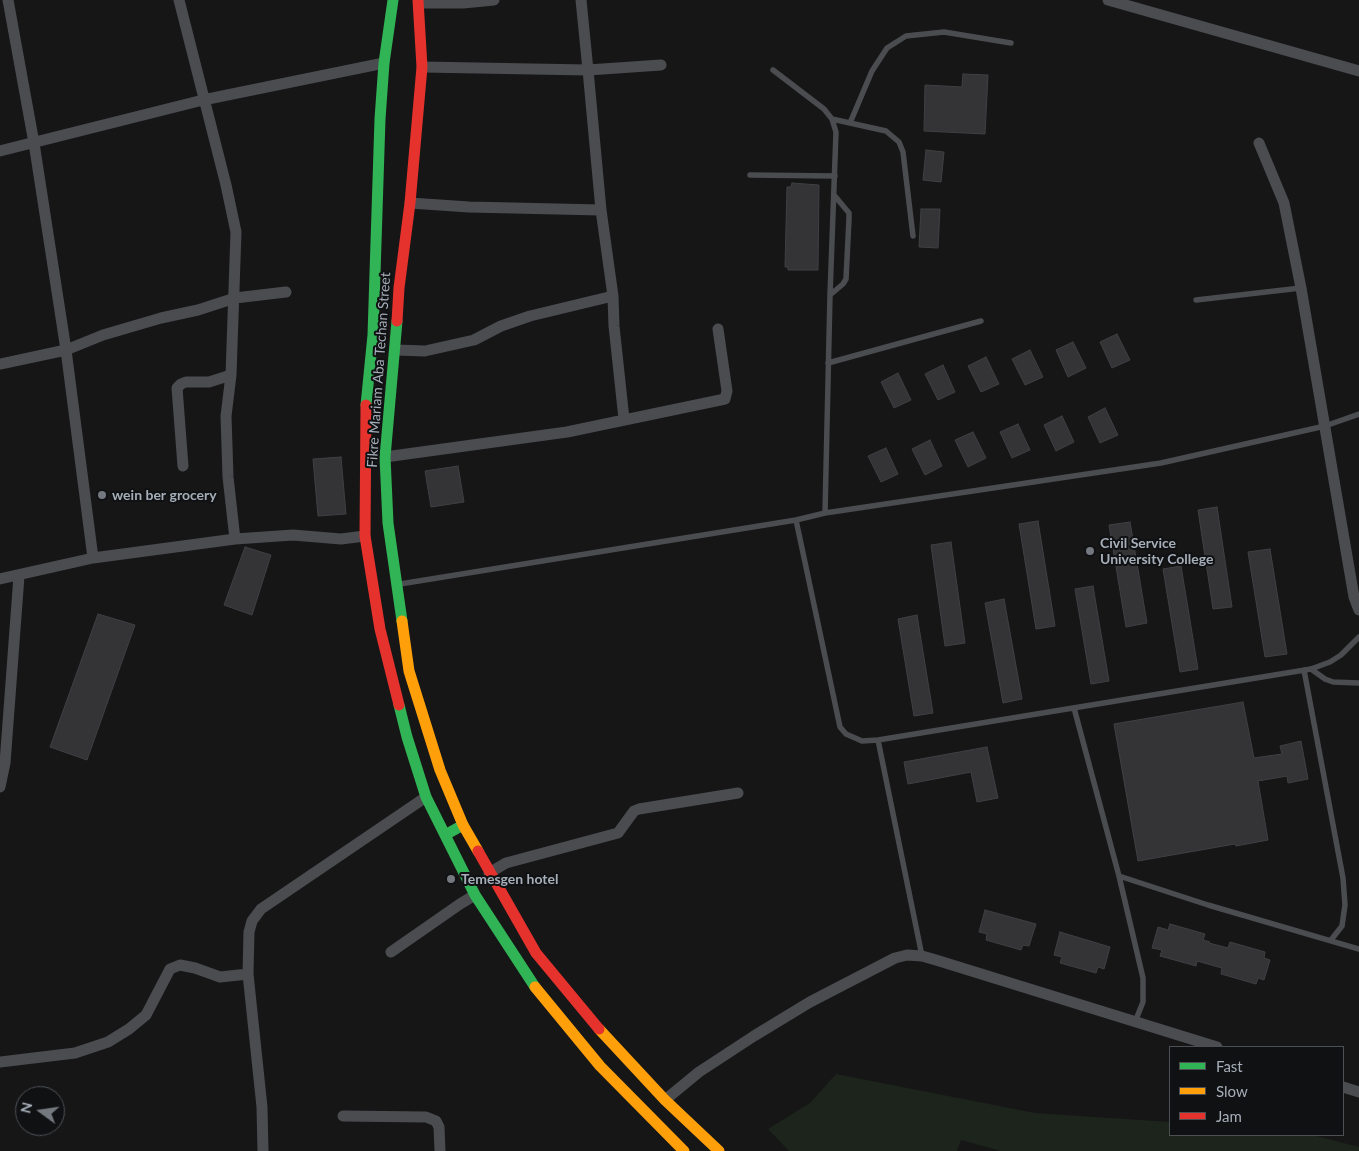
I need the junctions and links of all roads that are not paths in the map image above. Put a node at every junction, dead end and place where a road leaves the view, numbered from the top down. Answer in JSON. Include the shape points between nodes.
{"nodes":[{"id":1,"x":8,"y":0,"type":"edge"},
{"id":2,"x":179,"y":0,"type":"edge"},
{"id":3,"x":393,"y":0,"type":"edge"},
{"id":4,"x":494,"y":0,"type":"edge"},
{"id":5,"x":581,"y":0,"type":"edge"},
{"id":6,"x":1108,"y":0,"type":"edge"},
{"id":7,"x":418,"y":1,"type":"edge"},
{"id":8,"x":1011,"y":43,"type":"dead end"},
{"id":9,"x":384,"y":63,"type":"junction"},
{"id":10,"x":661,"y":64,"type":"dead end"},
{"id":11,"x":422,"y":67,"type":"junction"},
{"id":12,"x":588,"y":70,"type":"junction"},
{"id":13,"x":773,"y":70,"type":"dead end"},
{"id":14,"x":1359,"y":71,"type":"edge"},
{"id":15,"x":203,"y":100,"type":"junction"},
{"id":16,"x":832,"y":119,"type":"junction"},
{"id":17,"x":850,"y":123,"type":"junction"},
{"id":18,"x":34,"y":143,"type":"junction"},
{"id":19,"x":1258,"y":143,"type":"dead end"},
{"id":20,"x":0,"y":151,"type":"edge"},
{"id":21,"x":750,"y":175,"type":"dead end"},
{"id":22,"x":835,"y":176,"type":"junction"},
{"id":23,"x":834,"y":195,"type":"junction"},
{"id":24,"x":410,"y":203,"type":"junction"},
{"id":25,"x":601,"y":210,"type":"junction"},
{"id":26,"x":913,"y":236,"type":"dead end"},
{"id":27,"x":1301,"y":288,"type":"junction"},
{"id":28,"x":286,"y":292,"type":"dead end"},
{"id":29,"x":830,"y":295,"type":"junction"},
{"id":30,"x":613,"y":296,"type":"junction"},
{"id":31,"x":234,"y":298,"type":"junction"},
{"id":32,"x":1196,"y":300,"type":"dead end"},
{"id":33,"x":982,"y":321,"type":"dead end"},
{"id":34,"x":718,"y":329,"type":"dead end"},
{"id":35,"x":66,"y":350,"type":"junction"},
{"id":36,"x":396,"y":350,"type":"junction"},
{"id":37,"x":828,"y":362,"type":"junction"},
{"id":38,"x":0,"y":364,"type":"edge"},
{"id":39,"x":231,"y":375,"type":"junction"},
{"id":40,"x":1359,"y":414,"type":"edge"},
{"id":41,"x":624,"y":419,"type":"junction"},
{"id":42,"x":1325,"y":426,"type":"junction"},
{"id":43,"x":385,"y":456,"type":"junction"},
{"id":44,"x":183,"y":466,"type":"dead end"},
{"id":45,"x":825,"y":513,"type":"junction"},
{"id":46,"x":796,"y":520,"type":"junction"},
{"id":47,"x":366,"y":536,"type":"junction"},
{"id":48,"x":235,"y":538,"type":"junction"},
{"id":49,"x":93,"y":558,"type":"junction"},
{"id":50,"x":19,"y":576,"type":"junction"},
{"id":51,"x":0,"y":579,"type":"edge"},
{"id":52,"x":398,"y":585,"type":"junction"},
{"id":53,"x":1359,"y":610,"type":"edge"},
{"id":54,"x":1359,"y":637,"type":"edge"},
{"id":55,"x":1311,"y":669,"type":"junction"},
{"id":56,"x":1304,"y":670,"type":"junction"},
{"id":57,"x":1359,"y":683,"type":"edge"},
{"id":58,"x":1074,"y":708,"type":"junction"},
{"id":59,"x":878,"y":740,"type":"junction"},
{"id":60,"x":0,"y":787,"type":"edge"},
{"id":61,"x":738,"y":793,"type":"dead end"},
{"id":62,"x":426,"y":797,"type":"junction"},
{"id":63,"x":463,"y":825,"type":"junction"},
{"id":64,"x":445,"y":835,"type":"junction"},
{"id":65,"x":489,"y":873,"type":"junction"},
{"id":66,"x":1119,"y":876,"type":"junction"},
{"id":67,"x":475,"y":895,"type":"junction"},
{"id":68,"x":1331,"y":940,"type":"junction"},
{"id":69,"x":1359,"y":949,"type":"edge"},
{"id":70,"x":391,"y":952,"type":"dead end"},
{"id":71,"x":922,"y":956,"type":"junction"},
{"id":72,"x":248,"y":974,"type":"junction"},
{"id":73,"x":1135,"y":1022,"type":"junction"},
{"id":74,"x":1214,"y":1046,"type":"edge"},
{"id":75,"x":0,"y":1062,"type":"edge"},
{"id":76,"x":1344,"y":1087,"type":"edge"},
{"id":77,"x":1359,"y":1092,"type":"edge"},
{"id":78,"x":665,"y":1100,"type":"junction"},
{"id":79,"x":342,"y":1116,"type":"dead end"},
{"id":80,"x":263,"y":1151,"type":"edge"},
{"id":81,"x":440,"y":1151,"type":"edge"},
{"id":82,"x":684,"y":1151,"type":"edge"},
{"id":83,"x":718,"y":1151,"type":"edge"}],
"edges":[{"from":1,"to":18,"type":"street"},
{"from":2,"to":15,"type":"street"},
{"from":3,"to":9,"type":"main road"},
{"from":4,"to":7,"type":"street","via":[[462,3]]},
{"from":5,"to":12,"type":"street"},
{"from":6,"to":14,"type":"street"},
{"from":7,"to":11,"type":"main road","name":"Fikre Mariam Aba Techan Street"},
{"from":8,"to":17,"type":"lane","via":[[944,32],[906,36],[887,48],[872,71]]},
{"from":9,"to":15,"type":"street"},
{"from":9,"to":47,"type":"main road","via":[[373,335],[365,414]]},
{"from":10,"to":12,"type":"street"},
{"from":11,"to":12,"type":"street"},
{"from":11,"to":24,"type":"main road","name":"Fikre Mariam Aba Techan Street"},
{"from":12,"to":25,"type":"street"},
{"from":13,"to":16,"type":"lane","via":[[824,109]]},
{"from":15,"to":18,"type":"street"},
{"from":15,"to":31,"type":"street","via":[[236,232]]},
{"from":16,"to":17,"type":"lane"},
{"from":16,"to":22,"type":"lane","via":[[836,132]]},
{"from":17,"to":26,"type":"lane","via":[[886,131],[899,142]]},
{"from":18,"to":20,"type":"street"},
{"from":18,"to":35,"type":"street"},
{"from":19,"to":27,"type":"street","via":[[1284,203]]},
{"from":21,"to":22,"type":"lane"},
{"from":22,"to":23,"type":"lane"},
{"from":23,"to":29,"type":"lane"},
{"from":23,"to":29,"type":"lane","via":[[849,213],[849,219],[846,278]]},
{"from":24,"to":25,"type":"street"},
{"from":24,"to":36,"type":"main road","name":"Fikre Mariam Aba Techan Street","via":[[399,288]]},
{"from":25,"to":30,"type":"street"},
{"from":27,"to":32,"type":"lane"},
{"from":27,"to":42,"type":"street"},
{"from":28,"to":31,"type":"street"},
{"from":29,"to":37,"type":"lane"},
{"from":30,"to":36,"type":"street","via":[[530,316],[474,340],[425,351]]},
{"from":30,"to":41,"type":"street"},
{"from":31,"to":35,"type":"street","via":[[103,335]]},
{"from":31,"to":39,"type":"street"},
{"from":33,"to":37,"type":"lane"},
{"from":34,"to":41,"type":"street","via":[[725,399]]},
{"from":35,"to":38,"type":"street"},
{"from":35,"to":49,"type":"street"},
{"from":36,"to":43,"type":"main road","name":"Fikre Mariam Aba Techan Street"},
{"from":37,"to":45,"type":"lane"},
{"from":39,"to":44,"type":"street","via":[[209,382],[186,382],[177,388]]},
{"from":39,"to":48,"type":"street","via":[[226,416],[228,478]]},
{"from":40,"to":42,"type":"lane"},
{"from":41,"to":43,"type":"street","via":[[567,432]]},
{"from":42,"to":45,"type":"lane","via":[[1161,463]]},
{"from":42,"to":53,"type":"street","via":[[1352,587]]},
{"from":43,"to":52,"type":"main road","name":"Fikre Mariam Aba Techan Street","via":[[388,523]]},
{"from":45,"to":46,"type":"lane"},
{"from":46,"to":52,"type":"lane"},
{"from":46,"to":59,"type":"lane","via":[[840,727],[846,734],[862,741]]},
{"from":47,"to":48,"type":"street"},
{"from":47,"to":62,"type":"main road","via":[[380,629]]},
{"from":48,"to":49,"type":"street"},
{"from":49,"to":50,"type":"street"},
{"from":50,"to":51,"type":"street"},
{"from":50,"to":60,"type":"street","via":[[5,763]]},
{"from":52,"to":63,"type":"main road","name":"Fikre Mariam Aba Techan Street","via":[[409,671],[440,770]]},
{"from":54,"to":55,"type":"lane","via":[[1341,655]]},
{"from":55,"to":56,"type":"lane"},
{"from":55,"to":57,"type":"lane","via":[[1334,682]]},
{"from":56,"to":58,"type":"lane"},
{"from":56,"to":68,"type":"lane","via":[[1343,878],[1345,905],[1342,926]]},
{"from":58,"to":59,"type":"lane"},
{"from":58,"to":66,"type":"lane"},
{"from":59,"to":71,"type":"lane"},
{"from":61,"to":65,"type":"street","via":[[639,809],[618,833],[506,862]]},
{"from":62,"to":64,"type":"main road"},
{"from":62,"to":72,"type":"street","via":[[261,909],[249,932]]},
{"from":63,"to":64,"type":"main road"},
{"from":63,"to":65,"type":"main road","name":"Fikre Mariam Aba Techan Street"},
{"from":64,"to":67,"type":"main road"},
{"from":65,"to":78,"type":"main road","name":"Fikre Mariam Aba Techan Street","via":[[536,953],[555,978],[609,1042]]},
{"from":66,"to":68,"type":"lane"},
{"from":66,"to":73,"type":"lane","via":[[1143,978],[1143,1002]]},
{"from":67,"to":70,"type":"street"},
{"from":67,"to":82,"type":"main road","via":[[535,987],[582,1045]]},
{"from":68,"to":69,"type":"lane"},
{"from":71,"to":73,"type":"street"},
{"from":71,"to":78,"type":"street","via":[[895,958],[810,1002],[699,1072]]},
{"from":72,"to":75,"type":"street","via":[[220,977],[180,965],[170,969],[146,1015],[108,1042],[75,1053]]},
{"from":72,"to":80,"type":"street","via":[[262,1107]]},
{"from":73,"to":74,"type":"street"},
{"from":76,"to":77,"type":"street"},
{"from":78,"to":83,"type":"main road","name":"Fikre Mariam Aba Techan Street"},
{"from":79,"to":81,"type":"street","via":[[426,1116],[436,1121],[439,1127]]}]}
